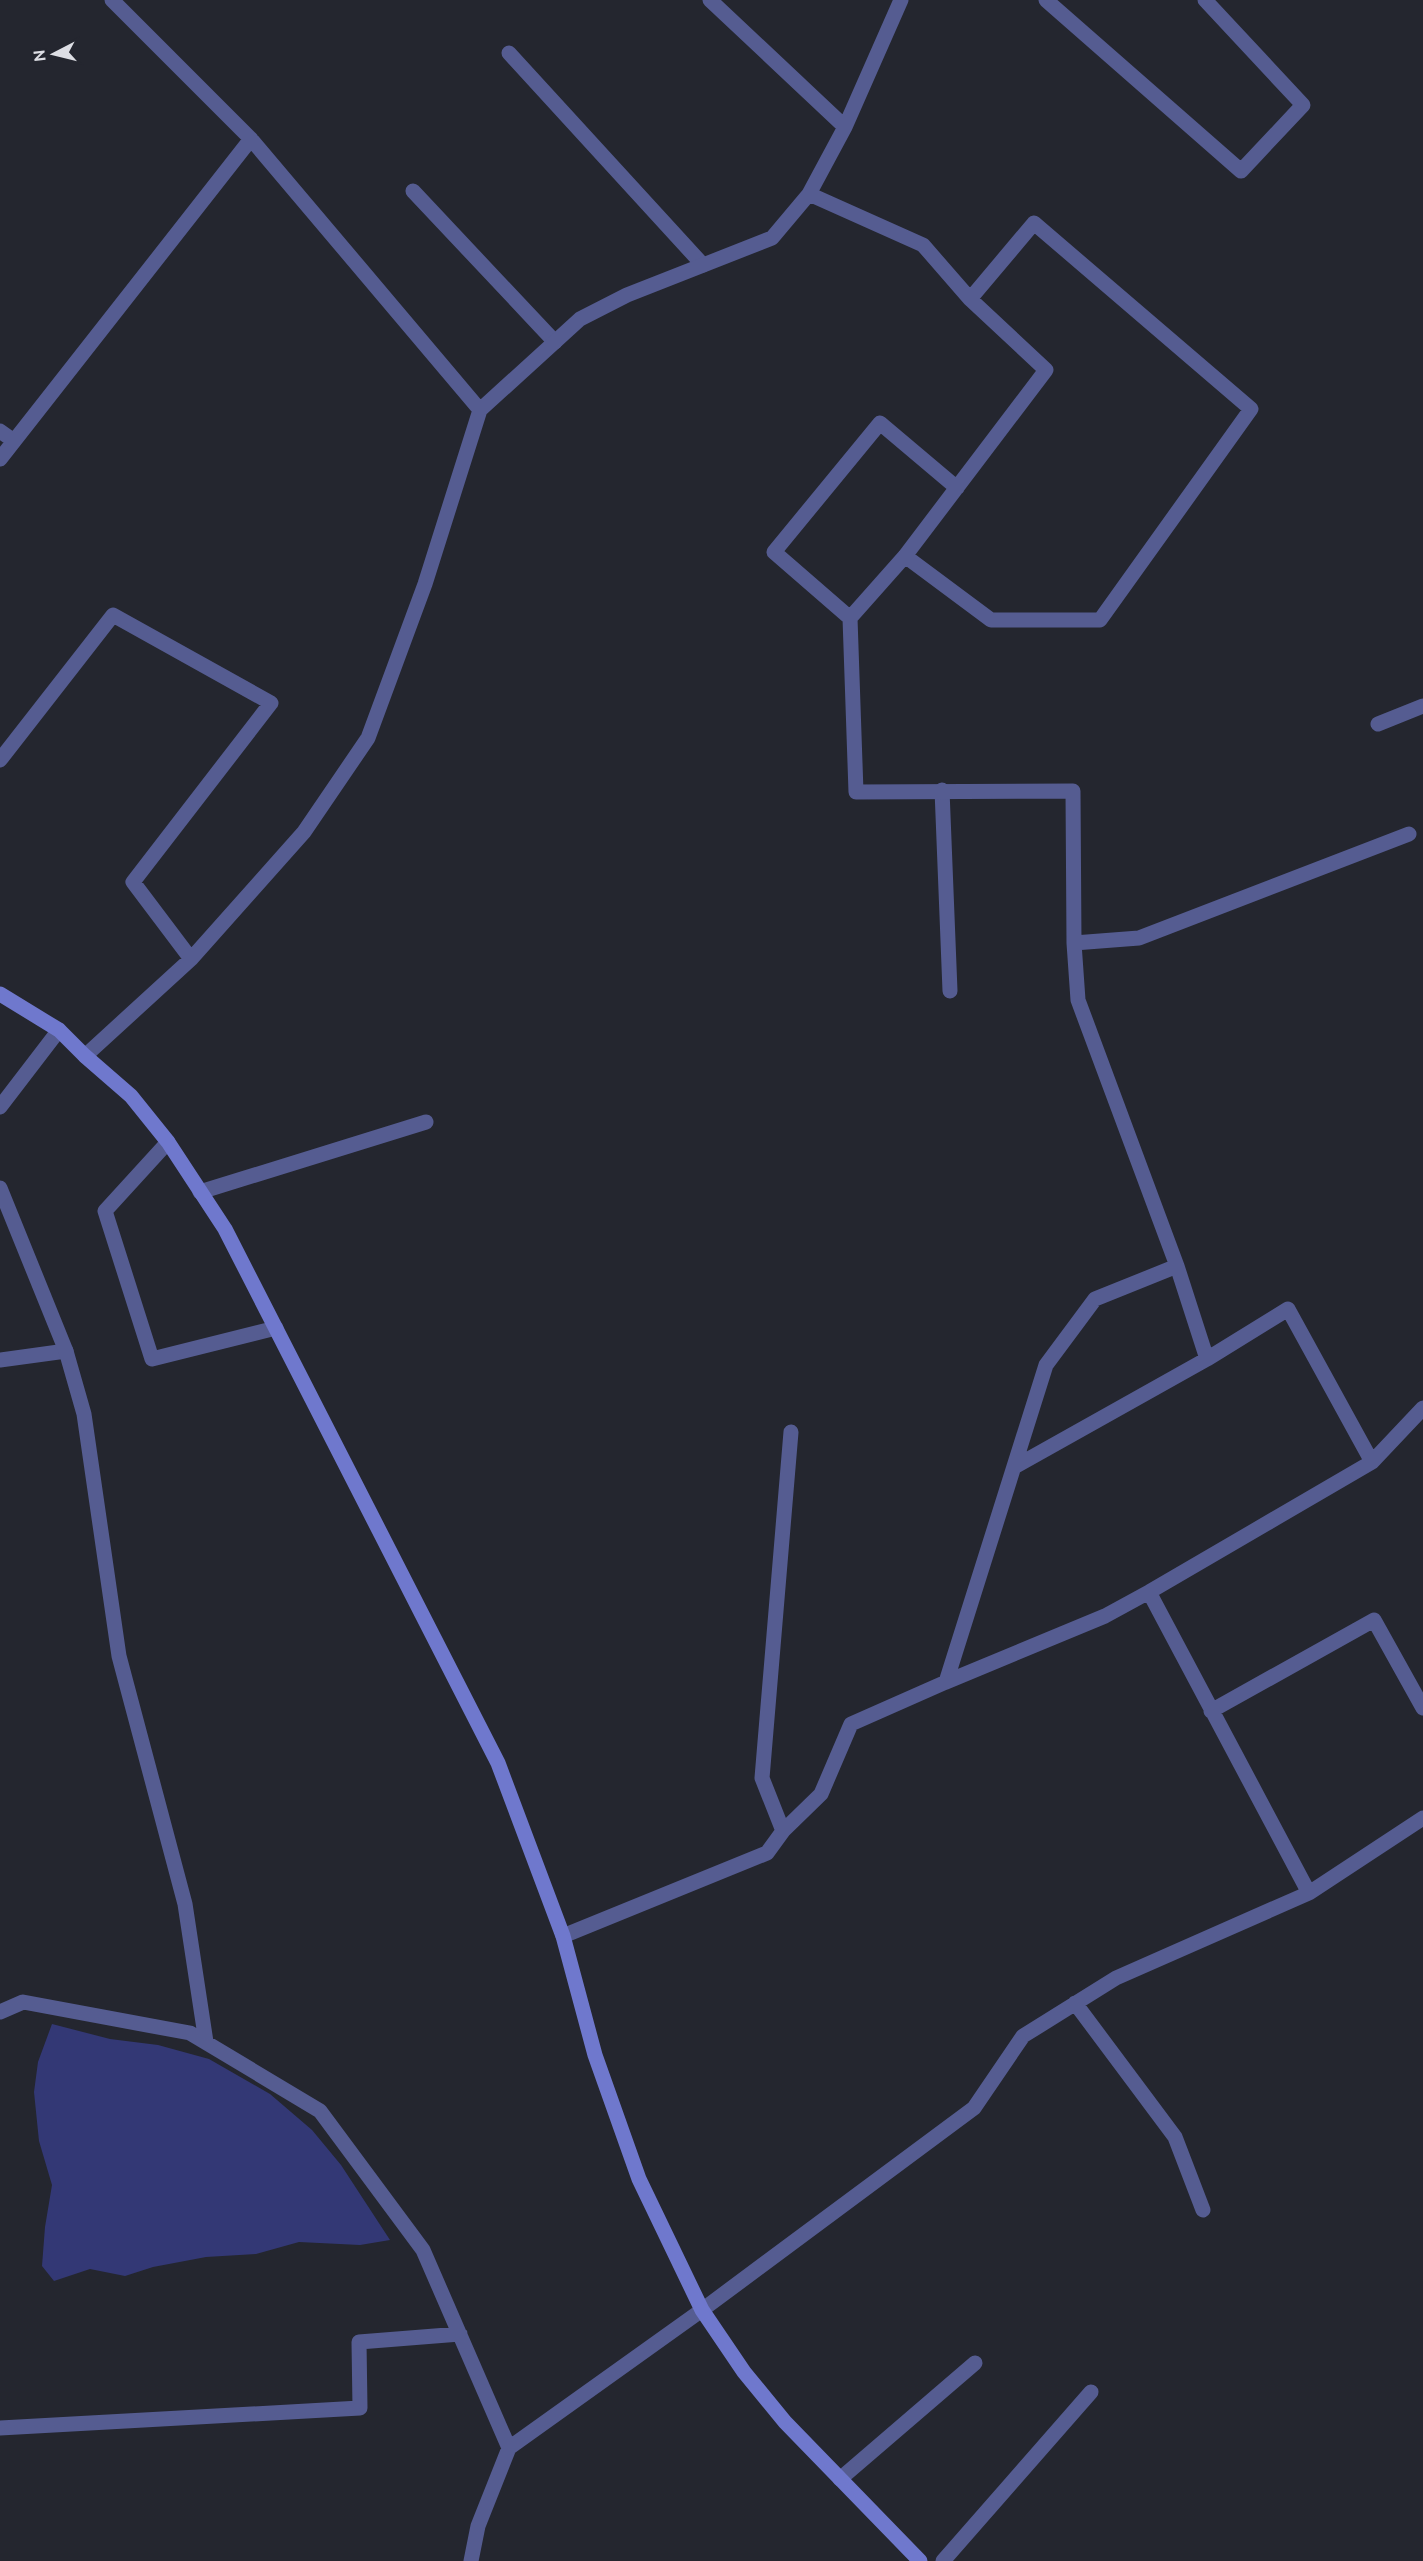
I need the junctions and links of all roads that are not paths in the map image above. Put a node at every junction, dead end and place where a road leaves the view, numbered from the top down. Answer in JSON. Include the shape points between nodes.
{"nodes":[{"id":1,"x":112,"y":0,"type":"edge"},
{"id":2,"x":710,"y":0,"type":"edge"},
{"id":3,"x":901,"y":0,"type":"edge"},
{"id":4,"x":1046,"y":0,"type":"edge"},
{"id":5,"x":1205,"y":0,"type":"edge"},
{"id":6,"x":509,"y":53,"type":"dead end"},
{"id":7,"x":845,"y":128,"type":"junction"},
{"id":8,"x":251,"y":139,"type":"junction"},
{"id":9,"x":414,"y":191,"type":"dead end"},
{"id":10,"x":809,"y":194,"type":"junction"},
{"id":11,"x":703,"y":266,"type":"junction"},
{"id":12,"x":970,"y":299,"type":"junction"},
{"id":13,"x":555,"y":342,"type":"junction"},
{"id":14,"x":480,"y":410,"type":"junction"},
{"id":15,"x":0,"y":431,"type":"edge"},
{"id":16,"x":14,"y":441,"type":"junction"},
{"id":17,"x":0,"y":459,"type":"edge"},
{"id":18,"x":957,"y":488,"type":"junction"},
{"id":19,"x":905,"y":556,"type":"junction"},
{"id":20,"x":850,"y":618,"type":"junction"},
{"id":21,"x":1423,"y":706,"type":"edge"},
{"id":22,"x":1378,"y":724,"type":"dead end"},
{"id":23,"x":0,"y":759,"type":"edge"},
{"id":24,"x":942,"y":790,"type":"junction"},
{"id":25,"x":1409,"y":834,"type":"dead end"},
{"id":26,"x":1074,"y":944,"type":"junction"},
{"id":27,"x":190,"y":959,"type":"junction"},
{"id":28,"x":950,"y":992,"type":"dead end"},
{"id":29,"x":0,"y":994,"type":"edge"},
{"id":30,"x":59,"y":1030,"type":"junction"},
{"id":31,"x":85,"y":1056,"type":"junction"},
{"id":32,"x":0,"y":1107,"type":"edge"},
{"id":33,"x":426,"y":1122,"type":"dead end"},
{"id":34,"x":168,"y":1142,"type":"junction"},
{"id":35,"x":0,"y":1188,"type":"edge"},
{"id":36,"x":200,"y":1192,"type":"junction"},
{"id":37,"x":1177,"y":1266,"type":"junction"},
{"id":38,"x":276,"y":1328,"type":"junction"},
{"id":39,"x":66,"y":1352,"type":"junction"},
{"id":40,"x":1207,"y":1359,"type":"junction"},
{"id":41,"x":0,"y":1360,"type":"edge"},
{"id":42,"x":1423,"y":1408,"type":"edge"},
{"id":43,"x":791,"y":1432,"type":"dead end"},
{"id":44,"x":1372,"y":1462,"type":"junction"},
{"id":45,"x":1016,"y":1466,"type":"junction"},
{"id":46,"x":1149,"y":1592,"type":"junction"},
{"id":47,"x":946,"y":1682,"type":"junction"},
{"id":48,"x":1423,"y":1708,"type":"edge"},
{"id":49,"x":1211,"y":1711,"type":"junction"},
{"id":50,"x":1423,"y":1818,"type":"edge"},
{"id":51,"x":783,"y":1831,"type":"junction"},
{"id":52,"x":1309,"y":1893,"type":"junction"},
{"id":53,"x":563,"y":1936,"type":"junction"},
{"id":54,"x":1076,"y":2003,"type":"junction"},
{"id":55,"x":0,"y":2012,"type":"edge"},
{"id":56,"x":206,"y":2042,"type":"junction"},
{"id":57,"x":1203,"y":2210,"type":"dead end"},
{"id":58,"x":702,"y":2310,"type":"junction"},
{"id":59,"x":460,"y":2334,"type":"junction"},
{"id":60,"x":975,"y":2363,"type":"dead end"},
{"id":61,"x":1091,"y":2392,"type":"dead end"},
{"id":62,"x":0,"y":2428,"type":"edge"},
{"id":63,"x":509,"y":2448,"type":"junction"},
{"id":64,"x":840,"y":2479,"type":"junction"},
{"id":65,"x":471,"y":2561,"type":"edge"},
{"id":66,"x":921,"y":2561,"type":"edge"},
{"id":67,"x":943,"y":2561,"type":"edge"}],
"edges":[{"from":1,"to":8,"type":"street"},
{"from":2,"to":7,"type":"street"},
{"from":3,"to":7,"type":"street"},
{"from":4,"to":5,"type":"street","via":[[1241,171],[1303,105]]},
{"from":6,"to":11,"type":"street"},
{"from":7,"to":10,"type":"street"},
{"from":8,"to":14,"type":"street"},
{"from":8,"to":16,"type":"street"},
{"from":9,"to":13,"type":"street"},
{"from":10,"to":11,"type":"street","via":[[771,238]]},
{"from":10,"to":12,"type":"street","via":[[923,245]]},
{"from":11,"to":13,"type":"street","via":[[627,295],[580,319]]},
{"from":12,"to":18,"type":"street","via":[[1046,370]]},
{"from":12,"to":19,"type":"street","via":[[1035,223],[1251,409],[1100,620],[991,620]]},
{"from":13,"to":14,"type":"street"},
{"from":14,"to":27,"type":"street","via":[[425,584],[368,738],[304,832]]},
{"from":15,"to":16,"type":"street"},
{"from":16,"to":17,"type":"street"},
{"from":18,"to":19,"type":"street"},
{"from":18,"to":20,"type":"street","via":[[880,423],[781,542],[774,552]]},
{"from":19,"to":20,"type":"street"},
{"from":20,"to":24,"type":"street","via":[[856,792]]},
{"from":21,"to":22,"type":"street"},
{"from":23,"to":27,"type":"street","via":[[113,615],[271,704],[133,882]]},
{"from":24,"to":26,"type":"street","via":[[1073,791]]},
{"from":24,"to":28,"type":"street"},
{"from":25,"to":26,"type":"street","via":[[1139,938]]},
{"from":26,"to":37,"type":"street","via":[[1077,1000]]},
{"from":27,"to":31,"type":"street"},
{"from":29,"to":30,"type":"street"},
{"from":30,"to":31,"type":"street"},
{"from":30,"to":32,"type":"street"},
{"from":31,"to":34,"type":"street","via":[[131,1096]]},
{"from":33,"to":36,"type":"street"},
{"from":34,"to":36,"type":"street"},
{"from":34,"to":38,"type":"street","via":[[105,1211],[152,1359]]},
{"from":35,"to":39,"type":"street"},
{"from":36,"to":38,"type":"street","via":[[225,1229]]},
{"from":37,"to":40,"type":"street"},
{"from":37,"to":45,"type":"street","via":[[1095,1299],[1046,1365]]},
{"from":38,"to":53,"type":"street","via":[[498,1763]]},
{"from":39,"to":41,"type":"street"},
{"from":39,"to":56,"type":"street","via":[[84,1414],[119,1656],[185,1904]]},
{"from":40,"to":44,"type":"street","via":[[1288,1309]]},
{"from":40,"to":45,"type":"street"},
{"from":42,"to":44,"type":"street"},
{"from":43,"to":51,"type":"street","via":[[762,1778]]},
{"from":44,"to":46,"type":"street"},
{"from":45,"to":47,"type":"street"},
{"from":46,"to":47,"type":"street","via":[[1105,1616]]},
{"from":46,"to":49,"type":"street"},
{"from":47,"to":51,"type":"street","via":[[851,1724],[821,1794]]},
{"from":48,"to":49,"type":"street","via":[[1374,1620]]},
{"from":49,"to":52,"type":"street"},
{"from":50,"to":52,"type":"street"},
{"from":51,"to":53,"type":"street","via":[[767,1853]]},
{"from":52,"to":54,"type":"street","via":[[1116,1978]]},
{"from":53,"to":58,"type":"street","via":[[595,2055],[639,2180]]},
{"from":54,"to":57,"type":"street","via":[[1175,2136]]},
{"from":54,"to":58,"type":"street","via":[[1023,2036],[974,2108]]},
{"from":55,"to":56,"type":"street","via":[[23,2002],[190,2033]]},
{"from":56,"to":59,"type":"street","via":[[320,2111],[423,2250]]},
{"from":58,"to":63,"type":"street"},
{"from":58,"to":64,"type":"street","via":[[744,2372]]},
{"from":59,"to":62,"type":"street","via":[[359,2342],[360,2408]]},
{"from":59,"to":63,"type":"street"},
{"from":60,"to":64,"type":"street"},
{"from":61,"to":67,"type":"street"},
{"from":63,"to":65,"type":"street","via":[[478,2526]]},
{"from":64,"to":66,"type":"street"}]}
